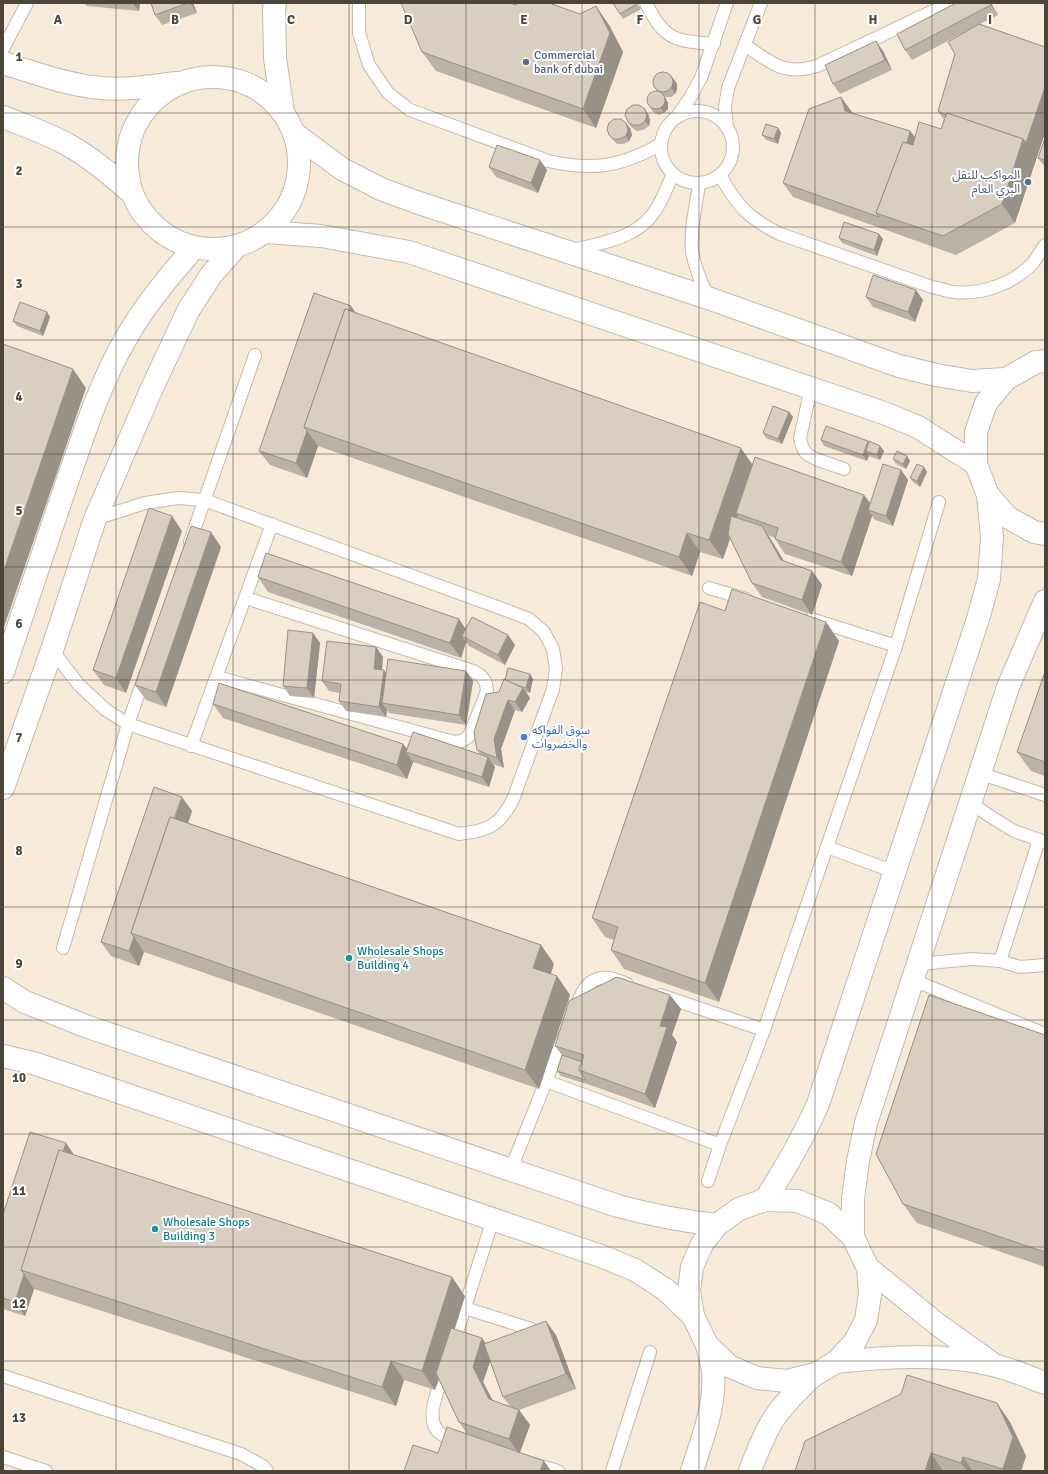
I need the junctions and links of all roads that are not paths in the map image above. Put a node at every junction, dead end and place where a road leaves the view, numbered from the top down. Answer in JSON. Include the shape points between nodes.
{"nodes":[{"id":1,"x":27,"y":3,"type":"edge"},
{"id":2,"x":275,"y":3,"type":"edge"},
{"id":3,"x":358,"y":3,"type":"edge"},
{"id":4,"x":646,"y":3,"type":"edge"},
{"id":5,"x":727,"y":3,"type":"edge"},
{"id":6,"x":761,"y":3,"type":"edge"},
{"id":7,"x":950,"y":3,"type":"edge"},
{"id":8,"x":714,"y":44,"type":"junction"},
{"id":9,"x":744,"y":45,"type":"junction"},
{"id":10,"x":3,"y":49,"type":"edge"},
{"id":11,"x":3,"y":62,"type":"edge"},
{"id":12,"x":181,"y":83,"type":"junction"},
{"id":13,"x":283,"y":112,"type":"junction"},
{"id":14,"x":3,"y":117,"type":"edge"},
{"id":15,"x":677,"y":117,"type":"junction"},
{"id":16,"x":727,"y":128,"type":"junction"},
{"id":17,"x":295,"y":134,"type":"junction"},
{"id":18,"x":661,"y":144,"type":"junction"},
{"id":19,"x":673,"y":174,"type":"junction"},
{"id":20,"x":720,"y":175,"type":"junction"},
{"id":21,"x":699,"y":184,"type":"junction"},
{"id":22,"x":132,"y":192,"type":"junction"},
{"id":23,"x":267,"y":232,"type":"junction"},
{"id":24,"x":1045,"y":245,"type":"edge"},
{"id":25,"x":236,"y":247,"type":"junction"},
{"id":26,"x":194,"y":248,"type":"junction"},
{"id":27,"x":566,"y":252,"type":"junction"},
{"id":28,"x":708,"y":298,"type":"junction"},
{"id":29,"x":255,"y":355,"type":"dead end"},
{"id":30,"x":1042,"y":359,"type":"edge"},
{"id":31,"x":1006,"y":379,"type":"junction"},
{"id":32,"x":811,"y":388,"type":"junction"},
{"id":33,"x":976,"y":464,"type":"junction"},
{"id":34,"x":844,"y":469,"type":"dead end"},
{"id":35,"x":988,"y":495,"type":"junction"},
{"id":36,"x":204,"y":500,"type":"junction"},
{"id":37,"x":939,"y":502,"type":"dead end"},
{"id":38,"x":95,"y":519,"type":"junction"},
{"id":39,"x":272,"y":524,"type":"junction"},
{"id":40,"x":1045,"y":534,"type":"edge"},
{"id":41,"x":186,"y":552,"type":"edge"},
{"id":42,"x":709,"y":588,"type":"dead end"},
{"id":43,"x":246,"y":598,"type":"junction"},
{"id":44,"x":1045,"y":601,"type":"edge"},
{"id":45,"x":754,"y":602,"type":"edge"},
{"id":46,"x":799,"y":616,"type":"edge"},
{"id":47,"x":896,"y":646,"type":"junction"},
{"id":48,"x":52,"y":650,"type":"junction"},
{"id":49,"x":148,"y":664,"type":"edge"},
{"id":50,"x":3,"y":672,"type":"edge"},
{"id":51,"x":217,"y":677,"type":"junction"},
{"id":52,"x":128,"y":724,"type":"junction"},
{"id":53,"x":192,"y":746,"type":"junction"},
{"id":54,"x":979,"y":773,"type":"junction"},
{"id":55,"x":3,"y":788,"type":"edge"},
{"id":56,"x":1045,"y":795,"type":"edge"},
{"id":57,"x":970,"y":802,"type":"junction"},
{"id":58,"x":1042,"y":841,"type":"edge"},
{"id":59,"x":827,"y":846,"type":"junction"},
{"id":60,"x":895,"y":872,"type":"junction"},
{"id":61,"x":63,"y":948,"type":"dead end"},
{"id":62,"x":1000,"y":961,"type":"junction"},
{"id":63,"x":1045,"y":965,"type":"edge"},
{"id":64,"x":915,"y":973,"type":"junction"},
{"id":65,"x":3,"y":988,"type":"edge"},
{"id":66,"x":764,"y":1030,"type":"junction"},
{"id":67,"x":1045,"y":1034,"type":"edge"},
{"id":68,"x":3,"y":1056,"type":"edge"},
{"id":69,"x":546,"y":1081,"type":"junction"},
{"id":70,"x":720,"y":1145,"type":"junction"},
{"id":71,"x":511,"y":1169,"type":"junction"},
{"id":72,"x":708,"y":1181,"type":"dead end"},
{"id":73,"x":765,"y":1200,"type":"junction"},
{"id":74,"x":492,"y":1219,"type":"junction"},
{"id":75,"x":717,"y":1224,"type":"junction"},
{"id":76,"x":853,"y":1237,"type":"junction"},
{"id":77,"x":868,"y":1268,"type":"junction"},
{"id":78,"x":465,"y":1308,"type":"junction"},
{"id":79,"x":693,"y":1316,"type":"junction"},
{"id":80,"x":531,"y":1329,"type":"edge"},
{"id":81,"x":707,"y":1345,"type":"junction"},
{"id":82,"x":650,"y":1352,"type":"dead end"},
{"id":83,"x":836,"y":1362,"type":"junction"},
{"id":84,"x":994,"y":1365,"type":"junction"},
{"id":85,"x":816,"y":1374,"type":"junction"},
{"id":86,"x":3,"y":1376,"type":"edge"},
{"id":87,"x":1045,"y":1384,"type":"edge"},
{"id":88,"x":471,"y":1444,"type":"edge"},
{"id":89,"x":3,"y":1457,"type":"edge"},
{"id":90,"x":522,"y":1460,"type":"edge"},
{"id":91,"x":46,"y":1471,"type":"edge"},
{"id":92,"x":267,"y":1471,"type":"edge"},
{"id":93,"x":558,"y":1471,"type":"edge"},
{"id":94,"x":612,"y":1471,"type":"edge"},
{"id":95,"x":692,"y":1471,"type":"edge"},
{"id":96,"x":750,"y":1471,"type":"edge"}],
"edges":[{"from":1,"to":10,"type":"lane"},
{"from":2,"to":13,"type":"street","via":[[275,58]]},
{"from":3,"to":18,"type":"lane","via":[[358,33],[369,65],[388,93],[410,110],[548,161],[567,165],[587,167],[626,161]]},
{"from":4,"to":8,"type":"lane","via":[[659,26],[669,36],[682,41]]},
{"from":5,"to":8,"type":"lane"},
{"from":6,"to":9,"type":"lane"},
{"from":7,"to":9,"type":"lane","via":[[804,70],[778,67]]},
{"from":8,"to":15,"type":"lane","via":[[701,78]]},
{"from":9,"to":16,"type":"lane","via":[[728,88],[725,107]]},
{"from":11,"to":12,"type":"street","via":[[50,78],[93,87],[137,88]]},
{"from":12,"to":13,"type":"street","via":[[209,76],[237,80],[262,92]]},
{"from":12,"to":22,"type":"street","via":[[153,100],[134,127],[127,160]]},
{"from":13,"to":17,"type":"street"},
{"from":14,"to":22,"type":"street","via":[[70,146],[102,167]]},
{"from":15,"to":16,"type":"lane","via":[[687,112],[698,111],[720,119]]},
{"from":15,"to":18,"type":"lane","via":[[669,124]]},
{"from":16,"to":20,"type":"lane","via":[[733,152],[728,165]]},
{"from":17,"to":23,"type":"street","via":[[300,161],[296,187],[285,212]]},
{"from":17,"to":27,"type":"street","via":[[342,169],[381,189]]},
{"from":18,"to":19,"type":"lane","via":[[666,166]]},
{"from":19,"to":21,"type":"lane","via":[[685,182]]},
{"from":19,"to":27,"type":"lane","via":[[658,207],[641,226],[630,234],[612,241]]},
{"from":20,"to":21,"type":"lane"},
{"from":20,"to":24,"type":"lane","via":[[745,211],[761,224],[780,234],[953,292],[975,292],[996,287],[1016,277],[1033,263]]},
{"from":21,"to":28,"type":"lane","via":[[691,234],[692,252]]},
{"from":22,"to":26,"type":"street","via":[[146,217],[167,237]]},
{"from":23,"to":25,"type":"street"},
{"from":23,"to":32,"type":"street","via":[[321,236],[409,252]]},
{"from":25,"to":26,"type":"street"},
{"from":25,"to":38,"type":"street","via":[[211,275],[188,311]]},
{"from":26,"to":50,"type":"street","via":[[168,276],[145,307],[107,376],[88,420]]},
{"from":27,"to":28,"type":"street"},
{"from":28,"to":31,"type":"street","via":[[899,366],[972,381]]},
{"from":29,"to":36,"type":"lane"},
{"from":30,"to":31,"type":"street"},
{"from":31,"to":33,"type":"street","via":[[986,403],[976,432]]},
{"from":32,"to":33,"type":"street","via":[[918,427]]},
{"from":32,"to":34,"type":"lane","via":[[800,438],[802,446],[806,453],[813,457]]},
{"from":33,"to":35,"type":"street"},
{"from":35,"to":40,"type":"street","via":[[1008,517],[1034,532]]},
{"from":35,"to":60,"type":"street","via":[[992,537],[988,578],[975,627]]},
{"from":36,"to":38,"type":"lane","via":[[178,498],[145,503]]},
{"from":36,"to":39,"type":"lane"},
{"from":36,"to":41,"type":"lane"},
{"from":37,"to":47,"type":"lane"},
{"from":38,"to":48,"type":"street"},
{"from":39,"to":43,"type":"lane"},
{"from":39,"to":53,"type":"lane","via":[[529,619],[544,632],[553,650],[556,669],[553,688],[527,761],[506,813],[493,825],[476,832],[459,834]]},
{"from":42,"to":45,"type":"lane"},
{"from":43,"to":51,"type":"lane"},
{"from":43,"to":51,"type":"lane","via":[[473,671],[485,681],[485,697],[469,736],[462,741],[454,742]]},
{"from":44,"to":54,"type":"street","via":[[1008,687]]},
{"from":46,"to":47,"type":"lane"},
{"from":47,"to":59,"type":"lane"},
{"from":48,"to":52,"type":"lane","via":[[79,685],[106,710]]},
{"from":48,"to":55,"type":"street"},
{"from":49,"to":52,"type":"lane"},
{"from":51,"to":53,"type":"lane"},
{"from":52,"to":53,"type":"lane"},
{"from":52,"to":61,"type":"lane"},
{"from":54,"to":56,"type":"lane"},
{"from":54,"to":57,"type":"street"},
{"from":57,"to":58,"type":"lane","via":[[1014,831]]},
{"from":57,"to":64,"type":"street"},
{"from":58,"to":62,"type":"lane"},
{"from":59,"to":60,"type":"lane"},
{"from":59,"to":66,"type":"lane"},
{"from":60,"to":73,"type":"street","via":[[818,1104],[803,1138]]},
{"from":62,"to":63,"type":"lane","via":[[1020,967]]},
{"from":62,"to":64,"type":"lane","via":[[972,959],[939,962]]},
{"from":64,"to":67,"type":"lane"},
{"from":64,"to":76,"type":"street","via":[[866,1123],[853,1199]]},
{"from":65,"to":71,"type":"street","via":[[25,1002],[88,1027]]},
{"from":66,"to":69,"type":"lane","via":[[609,978],[599,978],[583,989]]},
{"from":66,"to":70,"type":"lane"},
{"from":68,"to":74,"type":"street","via":[[33,1063]]},
{"from":69,"to":70,"type":"lane"},
{"from":69,"to":71,"type":"lane"},
{"from":70,"to":72,"type":"lane"},
{"from":71,"to":75,"type":"street","via":[[650,1215]]},
{"from":73,"to":75,"type":"street","via":[[739,1209]]},
{"from":73,"to":76,"type":"street","via":[[798,1201],[829,1214]]},
{"from":74,"to":78,"type":"lane"},
{"from":74,"to":79,"type":"street","via":[[635,1270],[666,1290]]},
{"from":75,"to":79,"type":"street","via":[[702,1244],[692,1267],[689,1291]]},
{"from":76,"to":77,"type":"street"},
{"from":77,"to":83,"type":"street","via":[[870,1294],[866,1320],[854,1343]]},
{"from":77,"to":84,"type":"street","via":[[936,1324]]},
{"from":78,"to":80,"type":"lane"},
{"from":78,"to":88,"type":"lane","via":[[432,1418],[434,1427],[441,1434]]},
{"from":79,"to":81,"type":"street"},
{"from":81,"to":85,"type":"street","via":[[729,1366],[756,1378],[787,1381]]},
{"from":81,"to":95,"type":"street","via":[[713,1372],[713,1400]]},
{"from":82,"to":94,"type":"lane"},
{"from":83,"to":84,"type":"street","via":[[879,1358],[923,1358]]},
{"from":83,"to":85,"type":"street"},
{"from":84,"to":87,"type":"street"},
{"from":85,"to":96,"type":"street","via":[[794,1394],[774,1418]]},
{"from":86,"to":92,"type":"lane","via":[[241,1454]]},
{"from":89,"to":91,"type":"lane"},
{"from":90,"to":93,"type":"lane"}]}
